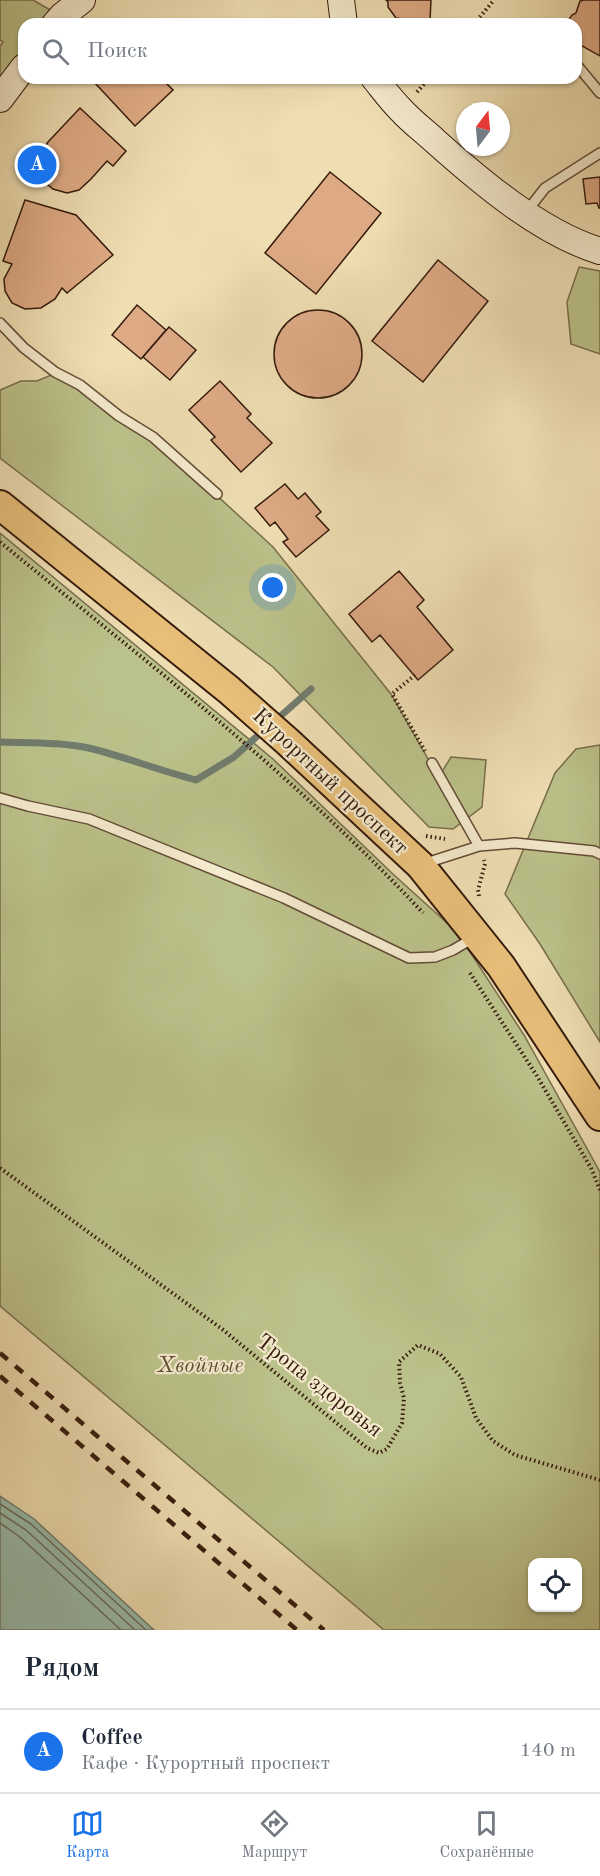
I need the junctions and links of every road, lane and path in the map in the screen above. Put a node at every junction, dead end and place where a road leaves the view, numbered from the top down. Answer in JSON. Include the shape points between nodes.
{"nodes":[{"id":1,"x":82,"y":0,"type":"edge"},
{"id":2,"x":340,"y":0,"type":"edge"},
{"id":3,"x":494,"y":0,"type":"edge"},
{"id":4,"x":60,"y":18,"type":"edge"},
{"id":5,"x":344,"y":18,"type":"edge"},
{"id":6,"x":479,"y":18,"type":"edge"},
{"id":7,"x":582,"y":71,"type":"edge"},
{"id":8,"x":18,"y":75,"type":"edge"},
{"id":9,"x":379,"y":84,"type":"edge"},
{"id":10,"x":600,"y":93,"type":"edge"},
{"id":11,"x":0,"y":99,"type":"edge"},
{"id":12,"x":600,"y":153,"type":"edge"},
{"id":13,"x":525,"y":213,"type":"junction"},
{"id":14,"x":600,"y":251,"type":"edge"},
{"id":15,"x":0,"y":323,"type":"edge"},
{"id":16,"x":218,"y":494,"type":"dead end"},
{"id":17,"x":0,"y":505,"type":"edge"},
{"id":18,"x":0,"y":542,"type":"edge"},
{"id":19,"x":415,"y":675,"type":"dead end"},
{"id":20,"x":432,"y":763,"type":"joint"},
{"id":21,"x":269,"y":764,"type":"dead end"},
{"id":22,"x":0,"y":798,"type":"edge"},
{"id":23,"x":420,"y":833,"type":"dead end"},
{"id":24,"x":477,"y":847,"type":"junction"},
{"id":25,"x":600,"y":854,"type":"edge"},
{"id":26,"x":485,"y":864,"type":"dead end"},
{"id":27,"x":420,"y":865,"type":"junction"},
{"id":28,"x":477,"y":936,"type":"junction"},
{"id":29,"x":600,"y":1116,"type":"edge"},
{"id":30,"x":0,"y":1168,"type":"edge"},
{"id":31,"x":600,"y":1480,"type":"edge"}],
"edges":[{"from":1,"to":4,"type":"street"},
{"from":2,"to":5,"type":"street"},
{"from":3,"to":6,"type":"path"},
{"from":7,"to":10,"type":"lane"},
{"from":8,"to":11,"type":"street"},
{"from":9,"to":13,"type":"street","via":[[401,111],[462,165]]},
{"from":12,"to":13,"type":"lane","via":[[545,188]]},
{"from":13,"to":14,"type":"street","via":[[582,246]]},
{"from":15,"to":16,"type":"lane","via":[[24,348],[153,437]]},
{"from":17,"to":27,"type":"main road","name":"Курортный проспект","via":[[229,690]]},
{"from":18,"to":21,"type":"path"},
{"from":19,"to":20,"type":"path","via":[[392,694]]},
{"from":20,"to":24,"type":"lane"},
{"from":22,"to":28,"type":"lane","via":[[90,819],[284,898],[409,958],[435,957]]},
{"from":23,"to":24,"type":"path","via":[[442,839],[464,838]]},
{"from":24,"to":25,"type":"lane","via":[[515,843]]},
{"from":24,"to":26,"type":"path"},
{"from":24,"to":27,"type":"lane"},
{"from":27,"to":28,"type":"main road","name":"Курортный проспект"},
{"from":28,"to":29,"type":"main road","name":"Курортный проспект"},
{"from":30,"to":31,"type":"path","name":"Тропа здоровья","via":[[222,1329],[367,1448],[379,1453],[387,1449],[402,1423],[404,1398],[399,1362],[418,1345],[440,1354],[461,1377],[476,1418],[493,1441],[515,1455]]}]}
